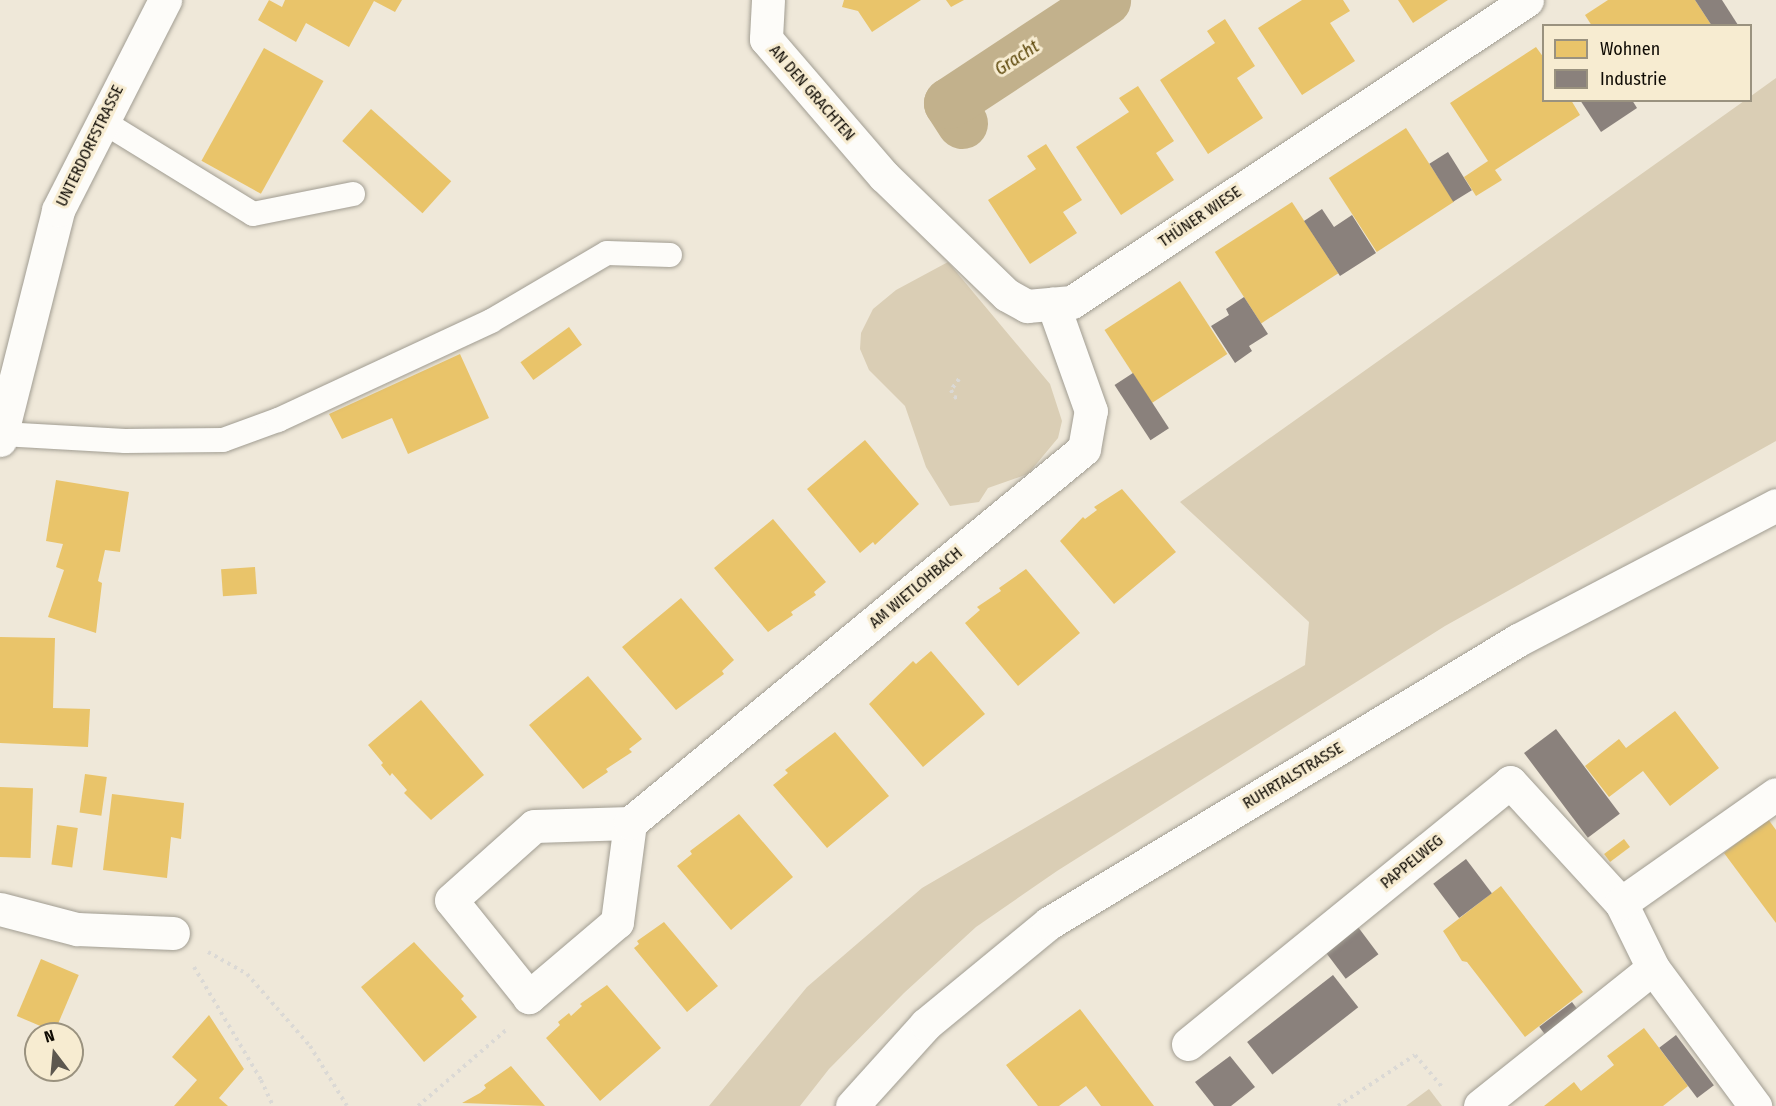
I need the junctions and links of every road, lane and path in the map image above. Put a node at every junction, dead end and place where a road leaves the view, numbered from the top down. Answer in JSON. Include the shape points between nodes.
{"nodes":[{"id":1,"x":165,"y":0,"type":"edge"},
{"id":2,"x":768,"y":0,"type":"edge"},
{"id":3,"x":1527,"y":0,"type":"edge"},
{"id":4,"x":102,"y":121,"type":"junction"},
{"id":5,"x":884,"y":176,"type":"joint"},
{"id":6,"x":353,"y":194,"type":"dead end"},
{"id":7,"x":670,"y":255,"type":"dead end"},
{"id":8,"x":1053,"y":304,"type":"junction"},
{"id":9,"x":959,"y":379,"type":"dead end"},
{"id":10,"x":961,"y":399,"type":"dead end"},
{"id":11,"x":1,"y":437,"type":"edge"},
{"id":12,"x":1776,"y":505,"type":"edge"},
{"id":13,"x":1776,"y":794,"type":"edge"},
{"id":14,"x":630,"y":823,"type":"junction"},
{"id":15,"x":1621,"y":903,"type":"junction"},
{"id":16,"x":0,"y":909,"type":"edge"},
{"id":17,"x":173,"y":933,"type":"junction"},
{"id":18,"x":1653,"y":968,"type":"junction"},
{"id":19,"x":529,"y":997,"type":"junction"},
{"id":20,"x":1188,"y":1044,"type":"dead end"},
{"id":21,"x":1444,"y":1089,"type":"dead end"},
{"id":22,"x":273,"y":1106,"type":"edge"},
{"id":23,"x":347,"y":1106,"type":"edge"},
{"id":24,"x":418,"y":1106,"type":"edge"},
{"id":25,"x":852,"y":1106,"type":"edge"},
{"id":26,"x":1338,"y":1106,"type":"edge"},
{"id":27,"x":1480,"y":1106,"type":"edge"},
{"id":28,"x":1755,"y":1106,"type":"edge"}],
"edges":[{"from":1,"to":4,"type":"street","name":"UNTERDORFSTRASSE"},
{"from":2,"to":5,"type":"street","name":"AN DEN GRACHTEN","via":[[766,39]]},
{"from":3,"to":8,"type":"street","name":"THÜNER WIESE","via":[[1072,302]]},
{"from":4,"to":6,"type":"lane","via":[[253,214]]},
{"from":4,"to":11,"type":"street","name":"UNTERDORFSTRASSE","via":[[58,210]]},
{"from":5,"to":8,"type":"street","name":"THÜNER WIESE","via":[[1007,295],[1027,306]]},
{"from":7,"to":11,"type":"lane","via":[[607,253],[491,321],[278,420],[223,440]]},
{"from":8,"to":14,"type":"street","name":"AM WIETLOHBACH","via":[[1091,411],[1084,449]]},
{"from":9,"to":10,"type":"path","via":[[951,390]]},
{"from":12,"to":25,"type":"street","name":"RUHRTALSTRASSE","via":[[1518,640],[1049,923],[926,1024]]},
{"from":13,"to":15,"type":"street"},
{"from":14,"to":19,"type":"street","via":[[618,922]]},
{"from":14,"to":19,"type":"street","via":[[534,826],[451,900]]},
{"from":15,"to":18,"type":"street","name":"PAPPELWEG"},
{"from":15,"to":20,"type":"street","name":"PAPPELWEG","via":[[1510,782]]},
{"from":16,"to":17,"type":"street","via":[[76,929]]},
{"from":17,"to":22,"type":"path"},
{"from":17,"to":23,"type":"path","via":[[248,974],[310,1046]]},
{"from":18,"to":27,"type":"street"},
{"from":18,"to":28,"type":"street","name":"PAPPELWEG"},
{"from":19,"to":24,"type":"path","via":[[502,1035]]},
{"from":21,"to":26,"type":"path","via":[[1415,1055]]}]}
